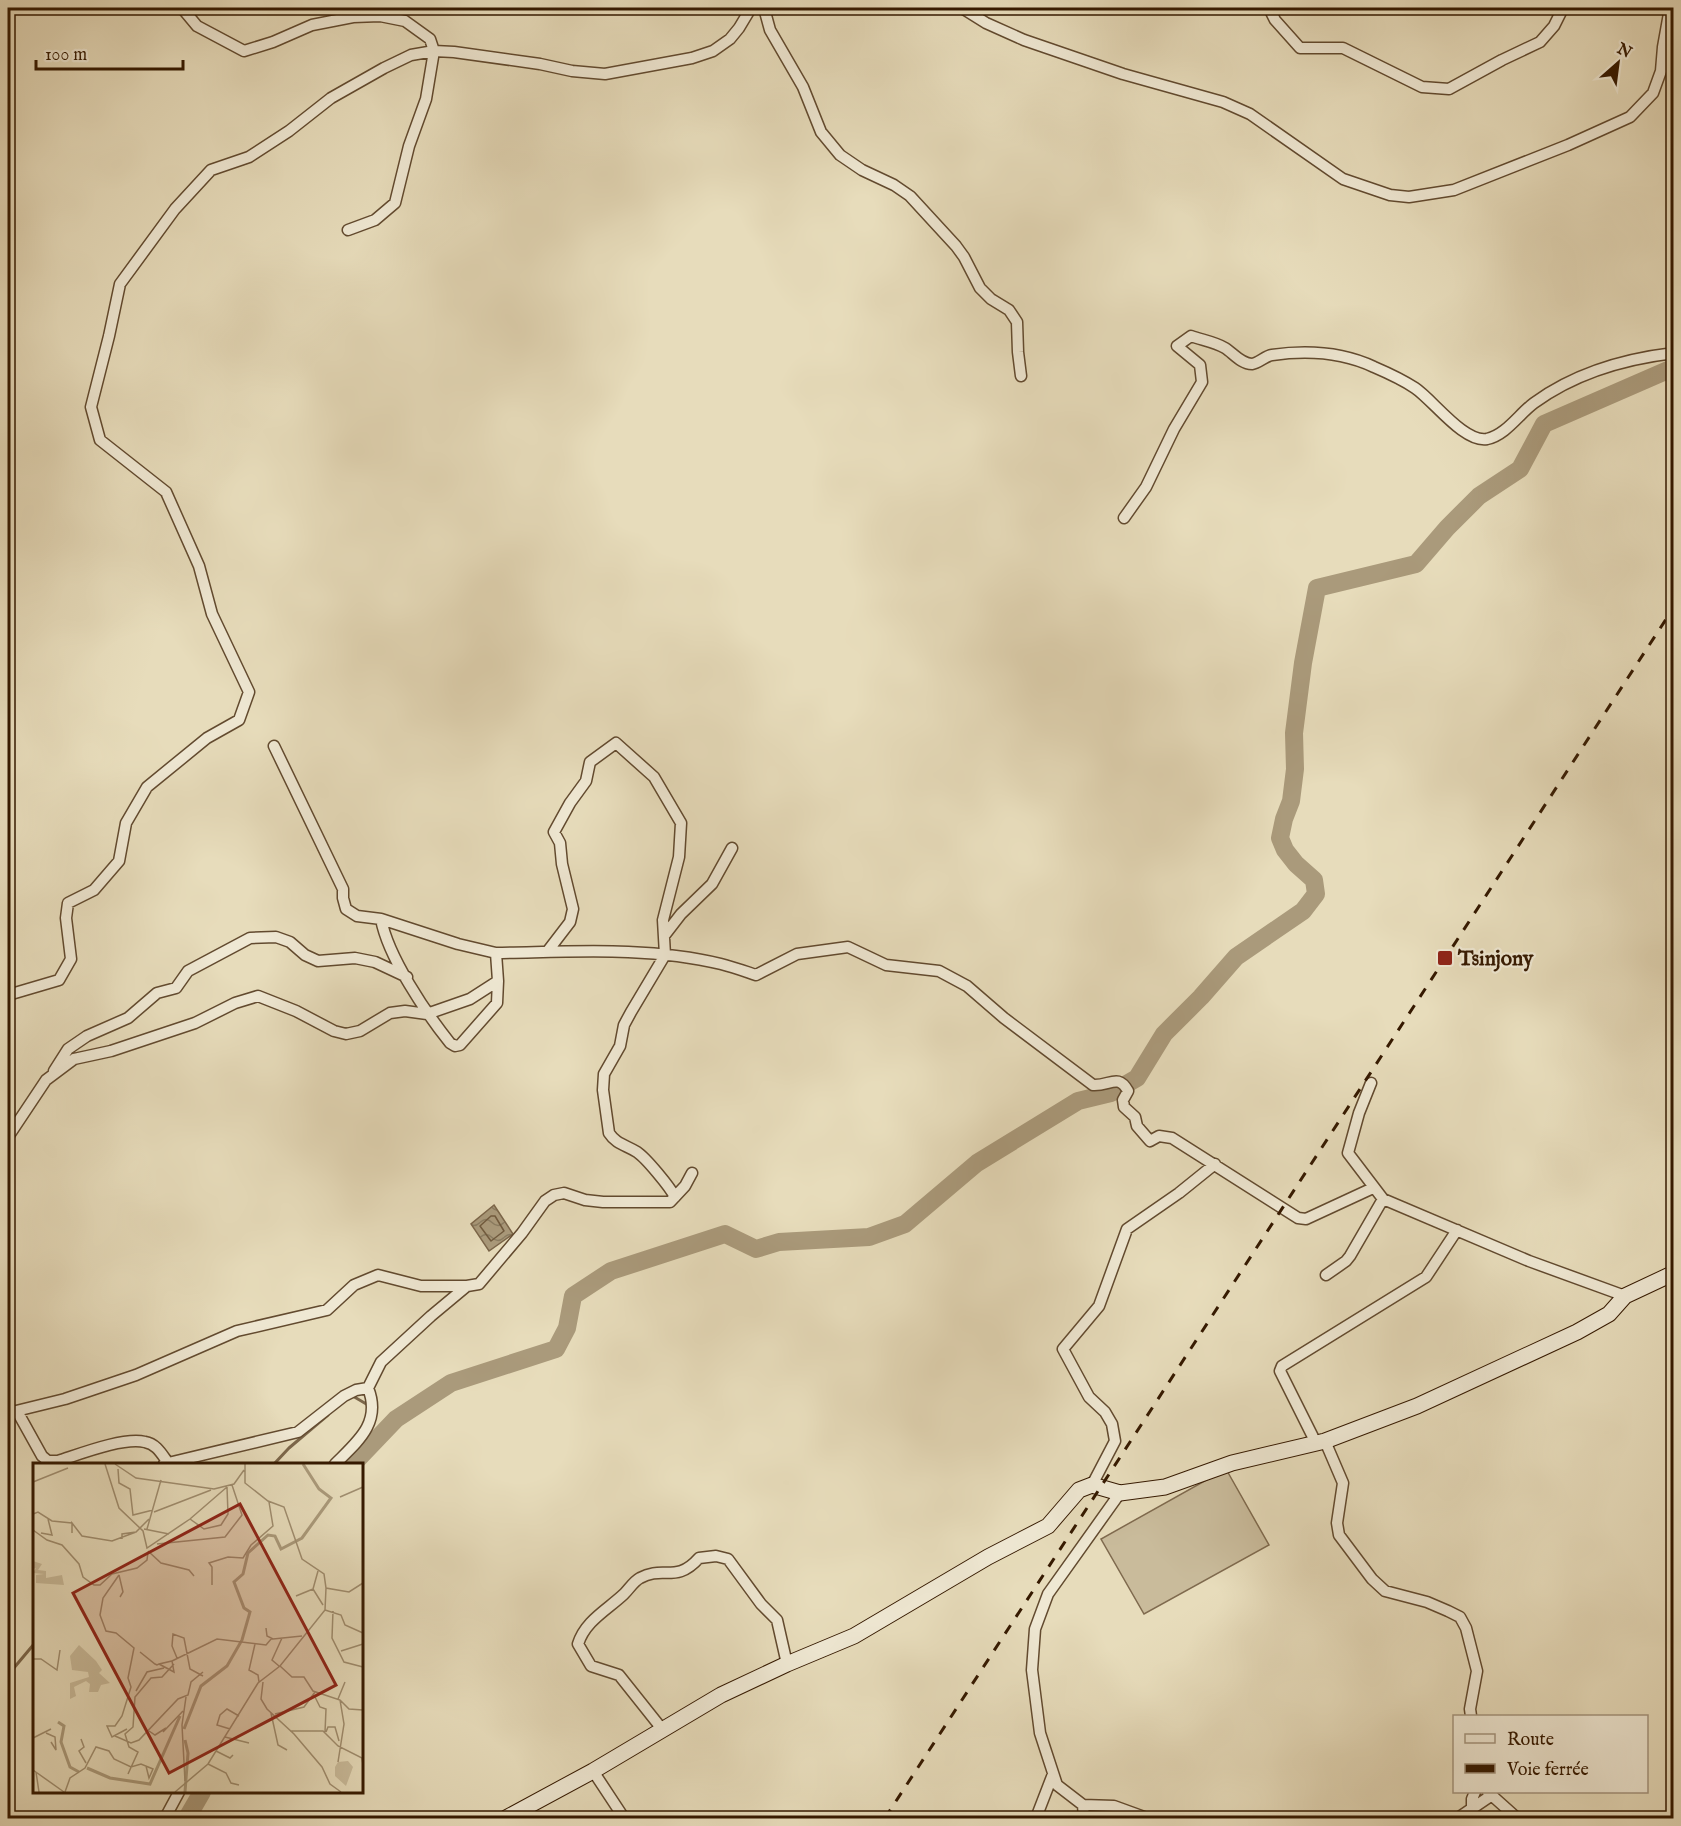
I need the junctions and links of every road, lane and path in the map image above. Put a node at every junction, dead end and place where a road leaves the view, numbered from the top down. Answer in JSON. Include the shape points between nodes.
{"nodes":[{"id":1,"x":182,"y":8,"type":"edge"},
{"id":2,"x":751,"y":8,"type":"edge"},
{"id":3,"x":764,"y":8,"type":"edge"},
{"id":4,"x":962,"y":8,"type":"edge"},
{"id":5,"x":1269,"y":8,"type":"edge"},
{"id":6,"x":1563,"y":8,"type":"edge"},
{"id":7,"x":1670,"y":8,"type":"edge"},
{"id":8,"x":434,"y":51,"type":"junction"},
{"id":9,"x":348,"y":230,"type":"dead end"},
{"id":10,"x":1674,"y":353,"type":"edge"},
{"id":11,"x":1021,"y":376,"type":"dead end"},
{"id":12,"x":1124,"y":518,"type":"dead end"},
{"id":13,"x":274,"y":746,"type":"dead end"},
{"id":14,"x":732,"y":848,"type":"dead end"},
{"id":15,"x":381,"y":919,"type":"junction"},
{"id":16,"x":664,"y":936,"type":"junction"},
{"id":17,"x":547,"y":952,"type":"junction"},
{"id":18,"x":496,"y":953,"type":"junction"},
{"id":19,"x":665,"y":955,"type":"junction"},
{"id":20,"x":407,"y":977,"type":"junction"},
{"id":21,"x":498,"y":981,"type":"junction"},
{"id":22,"x":8,"y":995,"type":"edge"},
{"id":23,"x":427,"y":1014,"type":"junction"},
{"id":24,"x":52,"y":1074,"type":"junction"},
{"id":25,"x":1371,"y":1083,"type":"dead end"},
{"id":26,"x":8,"y":1137,"type":"edge"},
{"id":27,"x":1215,"y":1164,"type":"junction"},
{"id":28,"x":692,"y":1173,"type":"dead end"},
{"id":29,"x":1373,"y":1188,"type":"junction"},
{"id":30,"x":675,"y":1197,"type":"junction"},
{"id":31,"x":1383,"y":1200,"type":"junction"},
{"id":32,"x":1457,"y":1230,"type":"junction"},
{"id":33,"x":1674,"y":1273,"type":"edge"},
{"id":34,"x":1326,"y":1275,"type":"dead end"},
{"id":35,"x":467,"y":1286,"type":"junction"},
{"id":36,"x":1625,"y":1296,"type":"junction"},
{"id":37,"x":368,"y":1388,"type":"junction"},
{"id":38,"x":12,"y":1412,"type":"edge"},
{"id":39,"x":1320,"y":1442,"type":"junction"},
{"id":40,"x":166,"y":1463,"type":"edge"},
{"id":41,"x":171,"y":1463,"type":"edge"},
{"id":42,"x":336,"y":1463,"type":"edge"},
{"id":43,"x":1092,"y":1485,"type":"junction"},
{"id":44,"x":1120,"y":1493,"type":"junction"},
{"id":45,"x":787,"y":1664,"type":"junction"},
{"id":46,"x":1471,"y":1715,"type":"edge"},
{"id":47,"x":662,"y":1729,"type":"junction"},
{"id":48,"x":593,"y":1771,"type":"junction"},
{"id":49,"x":1053,"y":1774,"type":"junction"},
{"id":50,"x":178,"y":1793,"type":"edge"},
{"id":51,"x":1475,"y":1793,"type":"edge"},
{"id":52,"x":1490,"y":1793,"type":"edge"},
{"id":53,"x":1083,"y":1805,"type":"junction"},
{"id":54,"x":1472,"y":1813,"type":"edge"},
{"id":55,"x":165,"y":1818,"type":"edge"},
{"id":56,"x":506,"y":1818,"type":"edge"},
{"id":57,"x":624,"y":1818,"type":"edge"},
{"id":58,"x":1036,"y":1818,"type":"edge"},
{"id":59,"x":1084,"y":1818,"type":"edge"},
{"id":60,"x":1147,"y":1818,"type":"edge"},
{"id":61,"x":1458,"y":1818,"type":"edge"},
{"id":62,"x":1517,"y":1818,"type":"edge"}],
"edges":[{"from":1,"to":8,"type":"street","via":[[197,26],[244,51],[312,25],[380,16],[405,21],[430,39]]},
{"from":2,"to":8,"type":"street","via":[[740,28],[713,51],[605,74]]},
{"from":3,"to":11,"type":"street","via":[[770,30],[802,87],[821,132],[840,155],[910,196],[956,246],[980,288],[1009,309],[1017,322]]},
{"from":4,"to":7,"type":"street","via":[[1004,33],[1123,74],[1223,102],[1250,114],[1343,179],[1390,195],[1409,197],[1462,187],[1630,117],[1653,93],[1661,71]]},
{"from":5,"to":6,"type":"street","via":[[1300,48],[1343,48],[1422,87],[1449,90],[1540,42]]},
{"from":8,"to":9,"type":"street","via":[[426,99],[395,203],[375,220]]},
{"from":8,"to":22,"type":"street","via":[[411,55],[384,68],[331,98],[249,157],[211,170],[175,209],[120,284],[91,407],[100,440],[166,492],[199,566],[212,614],[249,692],[239,720],[207,738],[147,787],[126,823],[119,861],[94,890],[68,903],[71,959],[59,980]]},
{"from":10,"to":12,"type":"street","via":[[1644,356],[1569,381],[1500,433],[1486,439],[1473,437],[1413,387],[1365,363],[1339,355],[1302,352],[1268,355],[1253,364],[1245,363],[1224,348],[1191,336],[1177,346],[1200,365],[1202,382],[1146,487]]},
{"from":13,"to":15,"type":"street","via":[[343,889],[346,909],[357,916]]},
{"from":14,"to":16,"type":"street","via":[[711,884]]},
{"from":15,"to":18,"type":"street"},
{"from":15,"to":20,"type":"street","via":[[384,936]]},
{"from":16,"to":17,"type":"street","via":[[663,920],[679,857],[681,823],[654,777],[616,743],[590,762],[586,781],[554,832],[560,843],[573,909],[570,922]]},
{"from":16,"to":19,"type":"street"},
{"from":17,"to":18,"type":"street"},
{"from":17,"to":19,"type":"street"},
{"from":18,"to":21,"type":"street"},
{"from":19,"to":27,"type":"street","via":[[721,964],[756,975],[797,954],[848,947],[886,965],[939,971],[967,986],[1090,1084],[1119,1081],[1128,1093],[1124,1107],[1150,1141],[1159,1136],[1172,1138]]},
{"from":19,"to":30,"type":"street","via":[[624,1024],[620,1046],[604,1074],[603,1090],[609,1133],[618,1143],[638,1153]]},
{"from":20,"to":23,"type":"street"},
{"from":20,"to":24,"type":"street","via":[[375,962],[355,958],[318,961],[276,937],[250,938],[188,971],[176,988],[157,993],[128,1018],[68,1049]]},
{"from":21,"to":23,"type":"street","via":[[470,999]]},
{"from":21,"to":23,"type":"street","via":[[497,1003],[460,1045],[450,1043]]},
{"from":23,"to":24,"type":"street","via":[[390,1013],[360,1031],[346,1034],[258,996],[186,1026],[74,1059]]},
{"from":24,"to":26,"type":"street"},
{"from":25,"to":29,"type":"street","via":[[1348,1154]]},
{"from":27,"to":29,"type":"street","via":[[1298,1218],[1306,1219]]},
{"from":27,"to":43,"type":"street","via":[[1127,1229],[1099,1306],[1063,1349],[1089,1398],[1112,1424],[1115,1441]]},
{"from":28,"to":30,"type":"street"},
{"from":29,"to":31,"type":"street"},
{"from":30,"to":35,"type":"street","via":[[670,1202],[646,1204],[554,1195],[544,1201],[479,1284]]},
{"from":31,"to":32,"type":"street"},
{"from":31,"to":34,"type":"street","via":[[1350,1256]]},
{"from":32,"to":36,"type":"street"},
{"from":32,"to":39,"type":"street","via":[[1426,1277],[1282,1366],[1280,1371]]},
{"from":33,"to":36,"type":"street"},
{"from":35,"to":37,"type":"street","via":[[381,1362]]},
{"from":35,"to":38,"type":"street","via":[[421,1286],[378,1275],[354,1285],[327,1310],[237,1331],[136,1375]]},
{"from":36,"to":39,"type":"street","via":[[1609,1314],[1577,1332],[1417,1406]]},
{"from":37,"to":41,"type":"street","via":[[344,1396],[298,1432]]},
{"from":37,"to":42,"type":"street","via":[[373,1414],[362,1437]]},
{"from":38,"to":40,"type":"street","via":[[48,1461],[117,1443],[145,1442],[158,1448]]},
{"from":39,"to":44,"type":"street","via":[[1232,1463],[1165,1487]]},
{"from":39,"to":46,"type":"street","via":[[1343,1483],[1339,1535],[1372,1579],[1385,1591],[1427,1602],[1460,1617],[1477,1671]]},
{"from":43,"to":44,"type":"street"},
{"from":43,"to":45,"type":"street","via":[[1079,1490],[1048,1526],[854,1636]]},
{"from":44,"to":49,"type":"street","via":[[1048,1594],[1035,1629],[1032,1670],[1040,1733]]},
{"from":45,"to":47,"type":"street"},
{"from":45,"to":47,"type":"street","via":[[777,1620],[728,1559],[699,1558],[678,1574],[640,1578],[589,1624],[578,1644],[591,1666],[619,1675]]},
{"from":47,"to":48,"type":"street"},
{"from":48,"to":56,"type":"street"},
{"from":48,"to":57,"type":"street"},
{"from":49,"to":53,"type":"street","via":[[1057,1785]]},
{"from":49,"to":58,"type":"street"},
{"from":50,"to":55,"type":"street"},
{"from":51,"to":54,"type":"street"},
{"from":52,"to":54,"type":"street"},
{"from":52,"to":62,"type":"street"},
{"from":53,"to":59,"type":"street"},
{"from":53,"to":60,"type":"street","via":[[1114,1806]]},
{"from":54,"to":61,"type":"street"}]}
